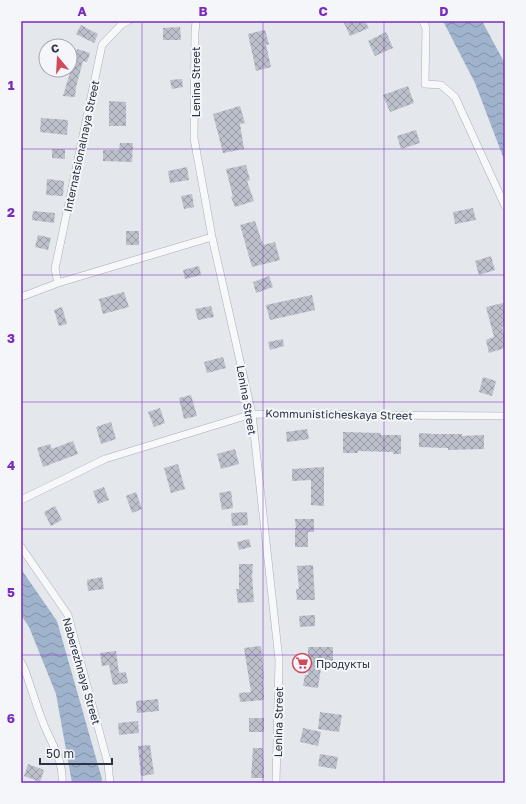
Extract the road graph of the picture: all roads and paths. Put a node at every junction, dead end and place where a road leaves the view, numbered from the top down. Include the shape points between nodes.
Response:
1 (128, 21) edge
2 (196, 21) edge
3 (423, 21) edge
4 (505, 206) edge
5 (212, 237) junction
6 (58, 283) junction
7 (21, 297) edge
8 (252, 414) junction
9 (505, 416) edge
10 (21, 500) edge
11 (21, 547) edge
12 (21, 662) edge
13 (62, 783) edge
14 (110, 783) edge
15 (276, 783) edge

1 - 6 street, Internatsionalnaya Street via 102,45 55,269
2 - 5 street, Lenina Street via 194,138
3 - 4 street via 426,28 425,84 441,85 455,97
5 - 6 street
5 - 8 street, Lenina Street
6 - 7 street
8 - 9 street, Kommunisticheskaya Street
8 - 10 street, Kommunisticheskaya Street via 106,459
8 - 15 street, Lenina Street via 279,660
11 - 14 street, Naberezhnaya Street via 68,615 108,764
12 - 13 street via 59,757

